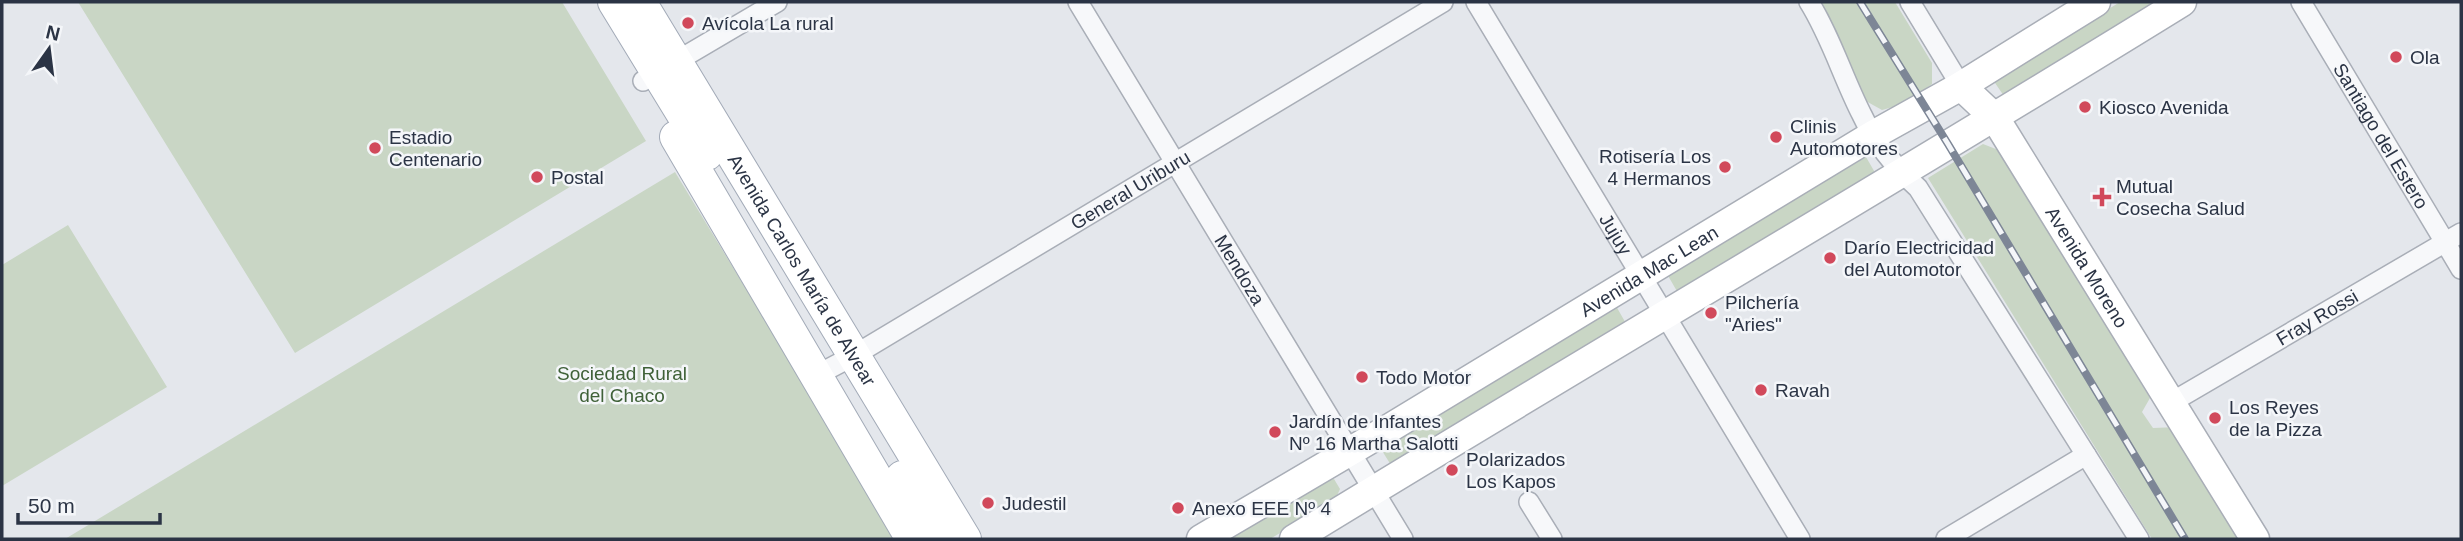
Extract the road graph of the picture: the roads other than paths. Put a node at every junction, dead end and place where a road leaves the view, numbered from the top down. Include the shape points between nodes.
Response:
1 (593, 2) edge
2 (614, 2) edge
3 (640, 2) edge
4 (776, 2) edge
5 (1078, 2) edge
6 (1443, 2) edge
7 (1476, 2) edge
8 (1809, 2) edge
9 (1910, 2) edge
10 (2096, 2) edge
11 (2182, 2) edge
12 (2301, 2) edge
13 (659, 72) junction
14 (1961, 86) junction
15 (1995, 118) junction
16 (1873, 135) junction
17 (1175, 161) junction
18 (1901, 173) junction
19 (2453, 237) edge
20 (2461, 269) edge
21 (1641, 274) junction
22 (1664, 313) junction
23 (835, 365) junction
24 (2172, 402) junction
25 (1350, 450) junction
26 (2086, 455) junction
27 (1374, 490) junction
28 (1529, 502) dead end
29 (912, 539) edge
30 (939, 539) edge
31 (965, 539) edge
32 (1201, 539) edge
33 (1294, 539) edge
34 (1403, 539) edge
35 (1552, 539) edge
36 (1800, 539) edge
37 (1946, 539) edge
38 (2139, 539) edge
39 (2255, 539) edge

1 - 13 main road, Avenida Carlos María de Alvear
2 - 13 main road, Avenida Carlos María de Alvear
3 - 13 main road, Avenida Carlos María de Alvear
4 - 13 street
5 - 17 street, Mendoza
6 - 17 street, General Uriburu
7 - 21 street, Jujuy
8 - 16 street
9 - 14 street, Avenida Moreno
10 - 14 main road, Avenida Mac Lean
11 - 15 main road
12 - 19 street, Santiago del Estero
13 - 23 main road, Avenida Carlos María de Alvear
13 - 23 main road, Avenida Carlos María de Alvear
14 - 15 main road, Avenida Moreno
14 - 16 main road, Avenida Mac Lean
15 - 18 main road
15 - 24 main road, Avenida Moreno
16 - 18 street
16 - 21 main road, Avenida Mac Lean
17 - 23 street, General Uriburu
17 - 25 street, Mendoza
18 - 22 main road
18 - 26 street via 1918,188
19 - 20 street, Santiago del Estero
19 - 24 street, Fray Rossi
21 - 22 street, Jujuy
21 - 25 main road, Avenida Mac Lean
22 - 27 main road
22 - 36 street, Jujuy
23 - 29 main road, Avenida Carlos María de Alvear
23 - 30 main road, Avenida Carlos María de Alvear
23 - 31 main road, Avenida Carlos María de Alvear
24 - 39 main road, Avenida Moreno
25 - 27 street, Mendoza
25 - 32 main road, Avenida Mac Lean
26 - 37 street
26 - 38 street
27 - 33 main road
27 - 34 street, Mendoza
28 - 35 street

